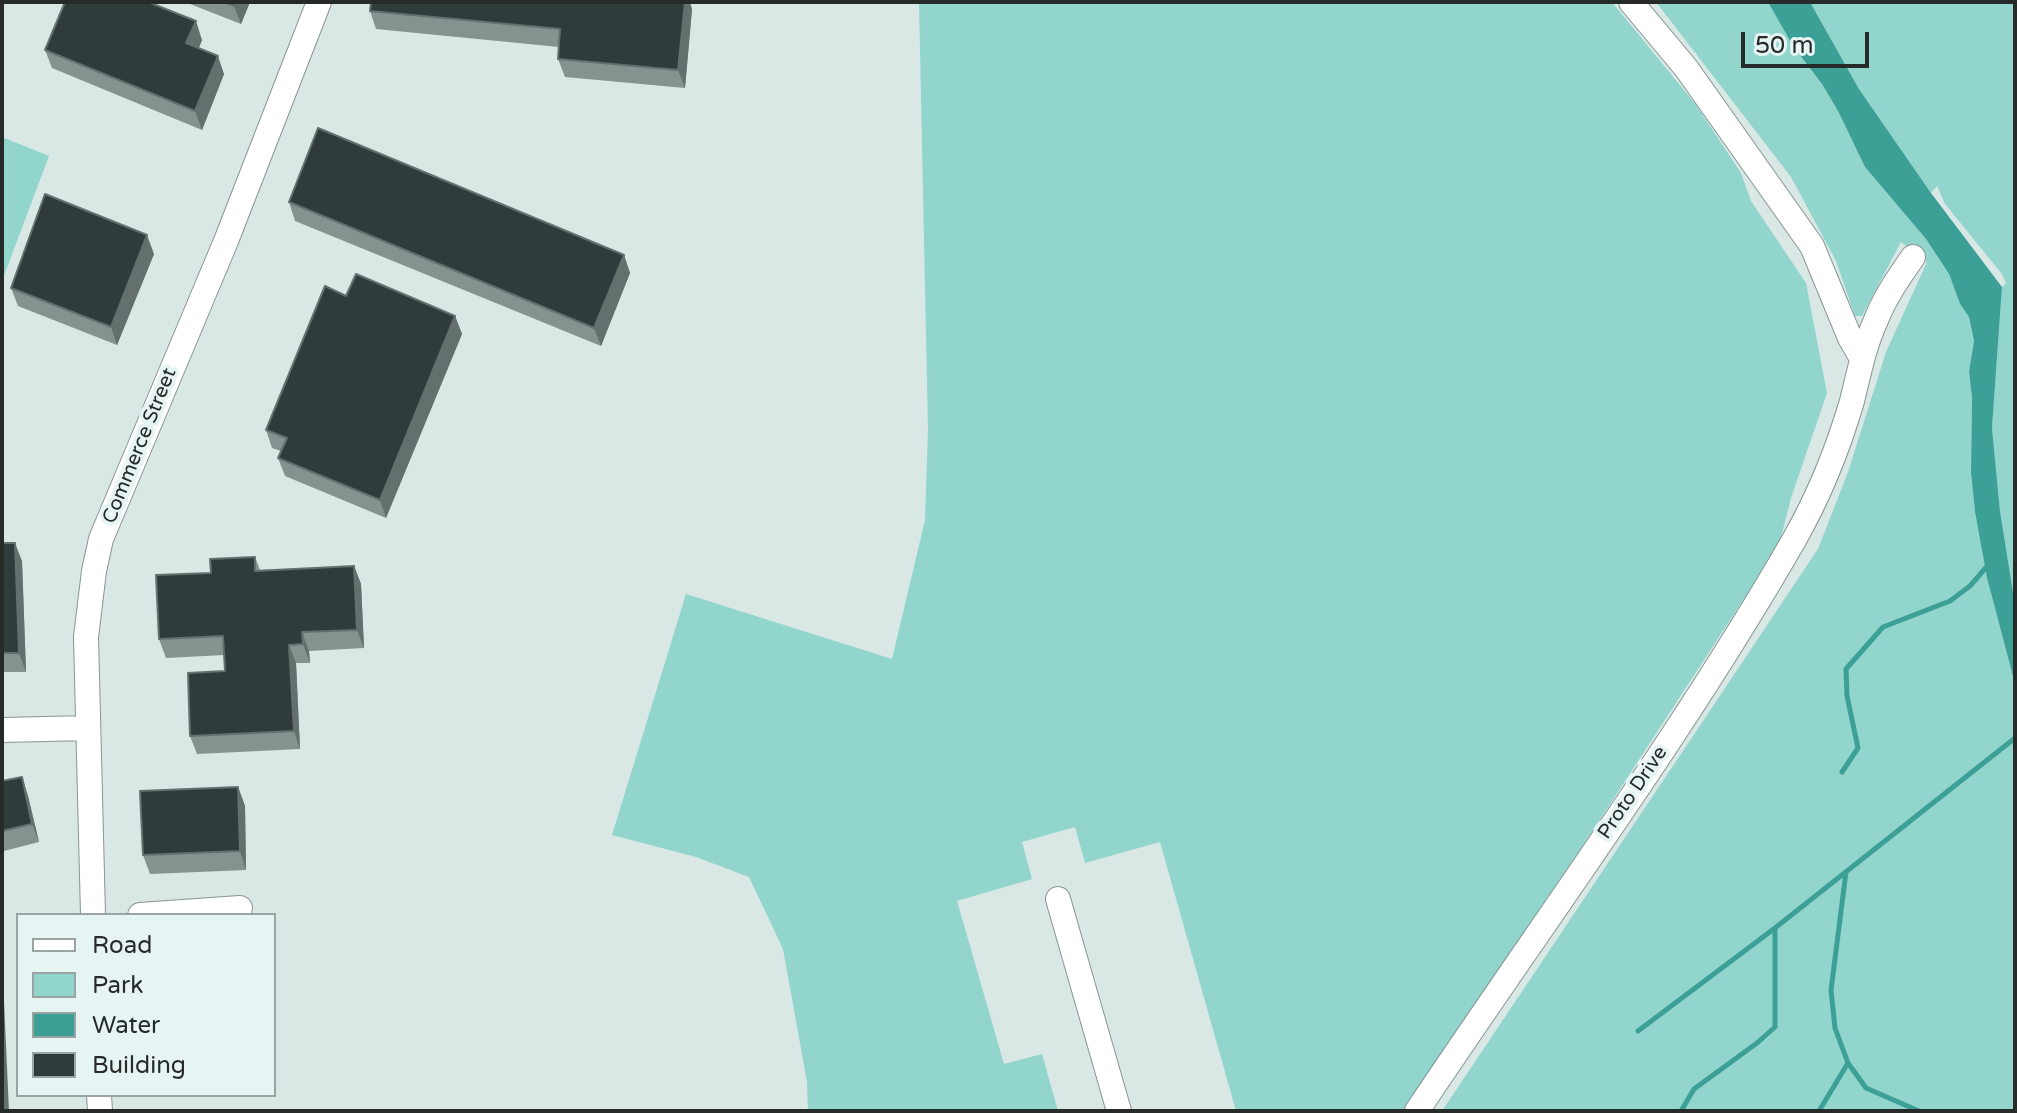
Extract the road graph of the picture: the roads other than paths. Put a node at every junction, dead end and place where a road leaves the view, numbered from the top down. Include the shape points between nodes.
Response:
1 (319, 2) edge
2 (1631, 2) edge
3 (1913, 257) dead end
4 (1861, 357) junction
5 (87, 728) junction
6 (2, 730) edge
7 (1058, 899) dead end
8 (240, 908) dead end
9 (93, 913) edge
10 (169, 913) edge
11 (1119, 1111) edge
12 (1417, 1111) edge

1 - 5 street, Commerce Street via 101,539 86,637
2 - 4 street via 1686,68 1812,246
3 - 4 street, Proto Drive via 1892,287
4 - 12 street, Proto Drive via 1831,463 1794,540 1526,954
5 - 6 street
5 - 9 street, Commerce Street
7 - 11 street
8 - 10 street

